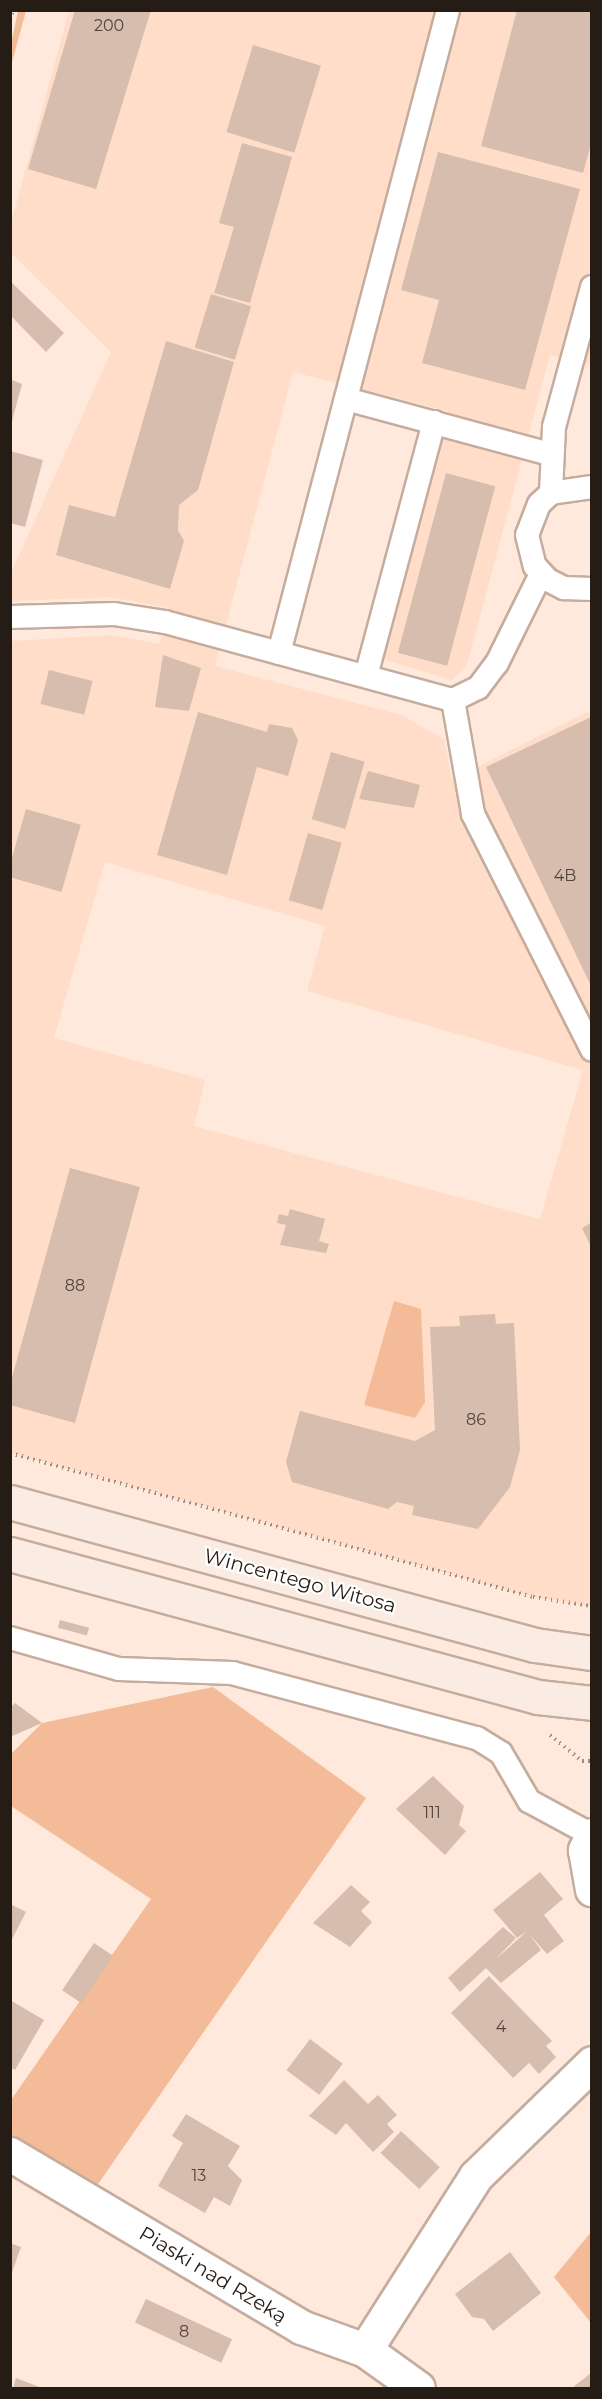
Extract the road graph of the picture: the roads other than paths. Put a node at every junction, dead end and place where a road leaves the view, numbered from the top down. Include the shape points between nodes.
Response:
1 (448, 10) edge
2 (591, 287) edge
3 (346, 399) junction
4 (434, 422) junction
5 (550, 454) junction
6 (591, 486) edge
7 (551, 493) junction
8 (541, 574) junction
9 (591, 589) edge
10 (10, 617) edge
11 (279, 653) junction
12 (366, 676) junction
13 (453, 700) junction
14 (591, 1050) edge
15 (10, 1502) edge
16 (10, 1554) edge
17 (10, 1638) edge
18 (591, 1653) edge
19 (591, 1703) edge
20 (591, 1835) edge
21 (591, 1889) edge
22 (591, 2063) edge
23 (10, 2154) edge
24 (365, 2350) junction
25 (418, 2388) edge

1 - 3 lane
2 - 5 lane
3 - 4 lane
3 - 11 lane
4 - 5 lane
4 - 12 lane
5 - 7 lane
6 - 7 lane
7 - 8 lane via 538,504 527,535
8 - 9 lane via 564,588
8 - 13 lane via 497,663 478,688
10 - 11 lane via 136,617
11 - 12 lane
12 - 13 lane
13 - 14 lane via 473,814
15 - 18 main road, Wincentego Witosa via 535,1645
16 - 19 main road via 538,1697
17 - 20 lane via 119,1669 232,1674 477,1738 501,1753 530,1801
20 - 21 street via 585,1850
22 - 24 street via 476,2176
23 - 24 street, Piaski nad Rzeką via 301,2327
24 - 25 street, Piaski nad Rzeką

